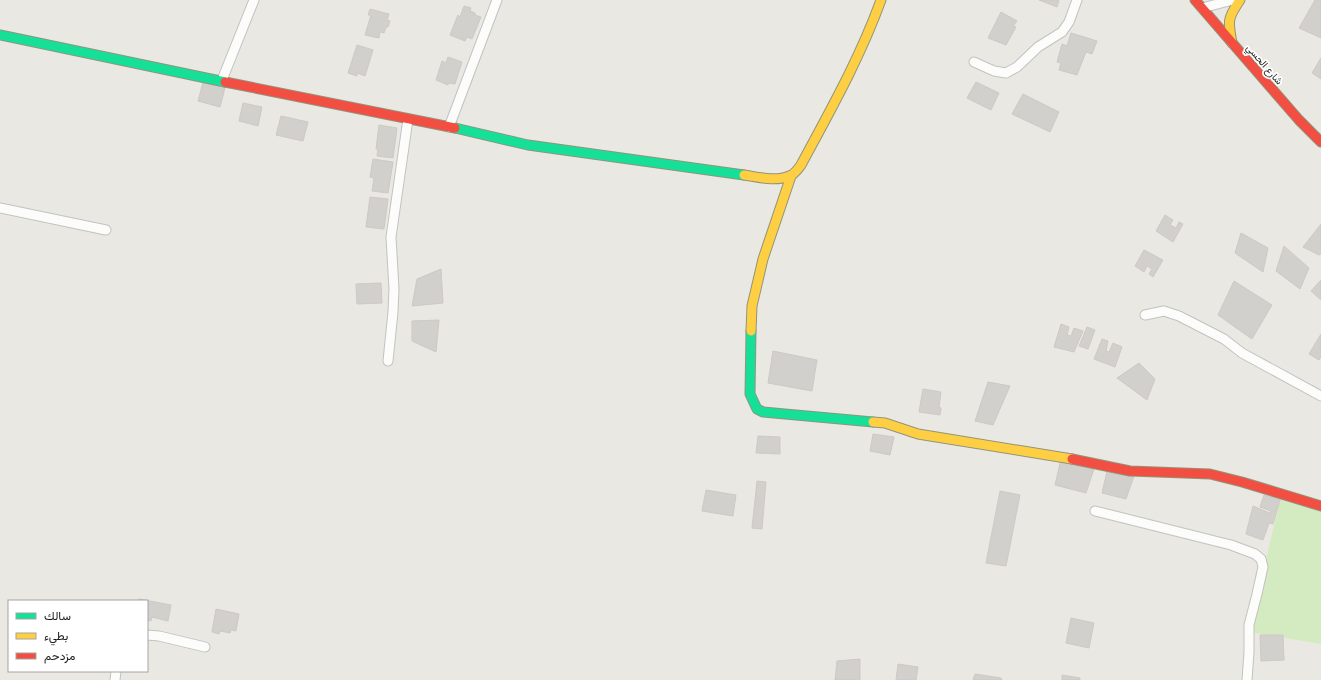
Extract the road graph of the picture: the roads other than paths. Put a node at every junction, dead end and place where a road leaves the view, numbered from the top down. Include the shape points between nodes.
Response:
1 (254, 0) edge
2 (497, 0) edge
3 (881, 0) edge
4 (1077, 0) edge
5 (1195, 0) edge
6 (1233, 0) edge
7 (1240, 0) edge
8 (1202, 8) junction
9 (0, 35) edge
10 (1232, 43) junction
11 (974, 62) dead end
12 (222, 80) junction
13 (408, 118) junction
14 (449, 126) junction
15 (1321, 142) edge
16 (791, 176) junction
17 (0, 208) edge
18 (106, 230) dead end
19 (1145, 315) dead end
20 (388, 361) dead end
21 (1321, 396) edge
22 (1321, 506) edge
23 (1095, 511) dead end
24 (148, 635) edge
25 (205, 647) dead end
26 (1247, 680) edge

1 - 12 street
2 - 14 street
3 - 16 street via 858,58 801,165
4 - 11 street via 1069,22 1062,32 1038,47 1017,67 1006,73 994,71
5 - 8 street, شارع الحسي
6 - 8 street
7 - 10 street via 1231,13 1229,25
8 - 10 street, شارع الحسي
9 - 12 street
10 - 15 street, شارع الحسي
12 - 13 street
13 - 14 street
13 - 20 street via 391,237 393,312
14 - 16 street via 528,145 751,176
16 - 22 street via 763,259 752,306 750,394 757,409 763,412 885,424 918,434 1074,458 1130,471 1210,474
17 - 18 street
19 - 21 street via 1164,311 1179,316 1224,339 1242,353
23 - 26 street via 1231,545 1261,559 1263,567 1248,625
24 - 25 street

